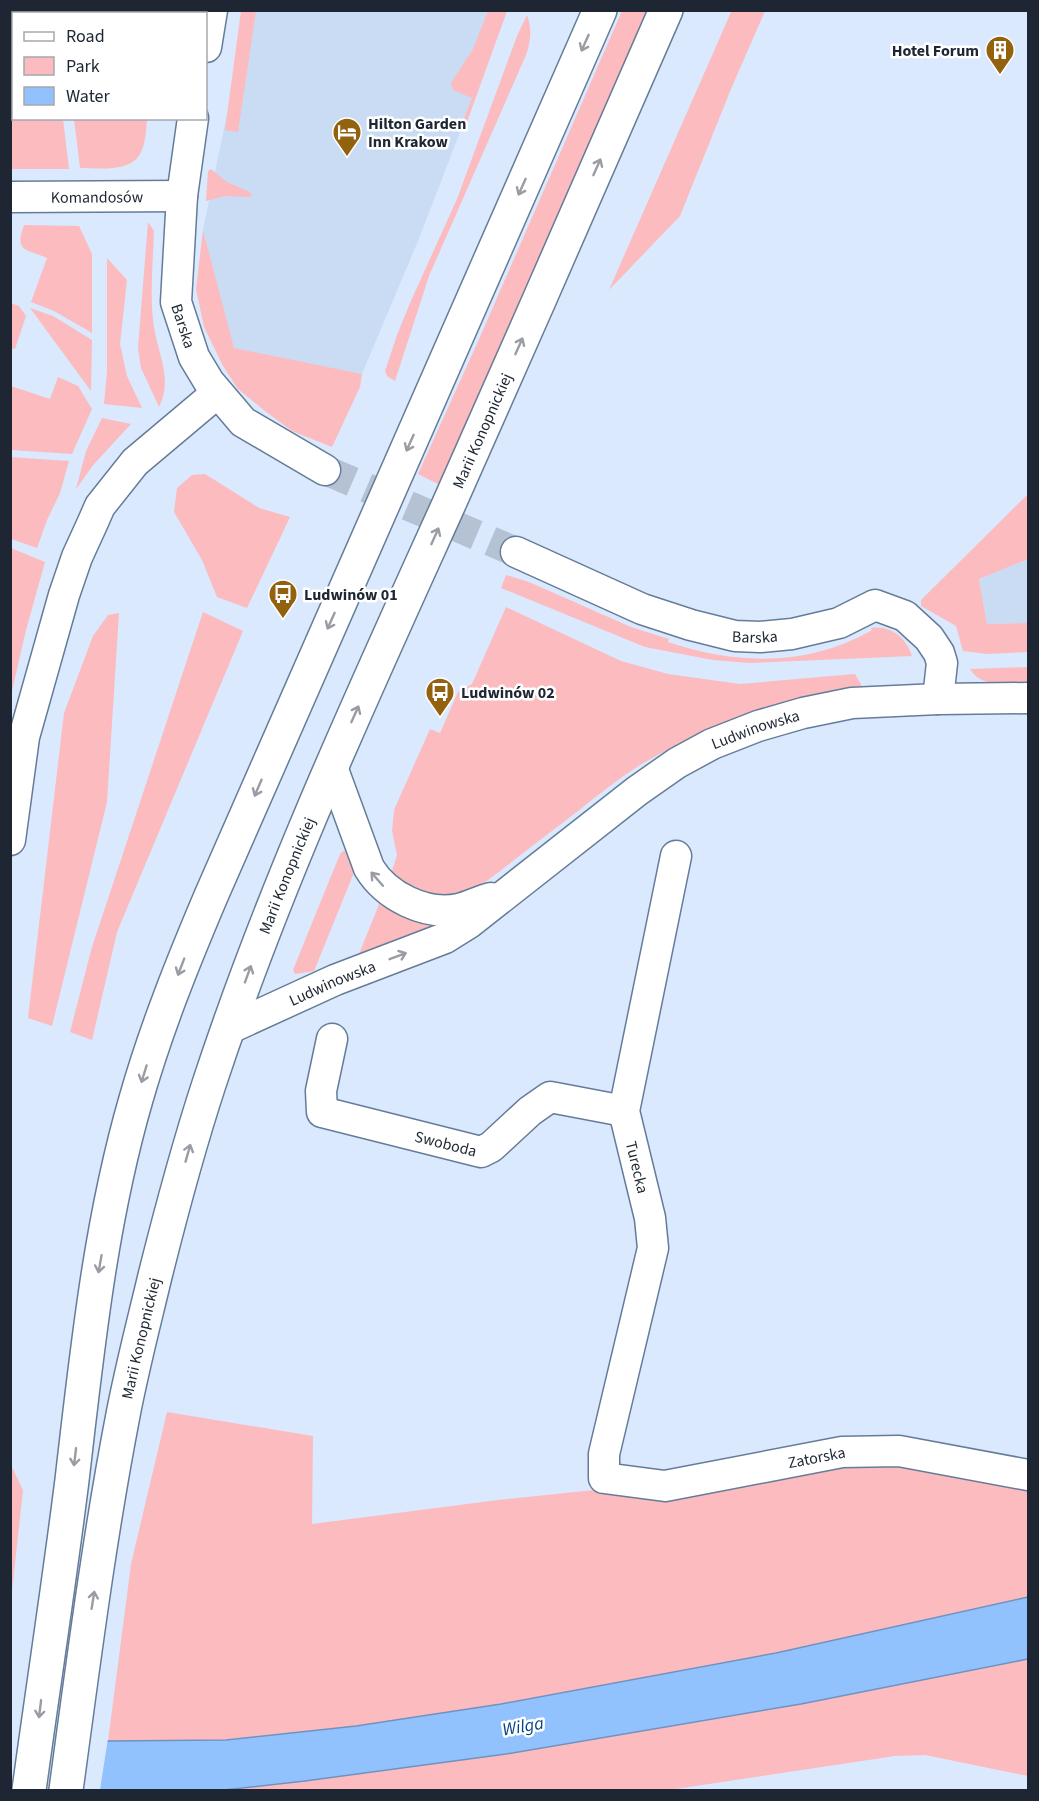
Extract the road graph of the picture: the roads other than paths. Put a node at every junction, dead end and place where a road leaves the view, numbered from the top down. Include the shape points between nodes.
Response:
1 (212, 10) edge
2 (600, 10) edge
3 (666, 10) edge
4 (207, 41) edge
5 (193, 120) edge
6 (182, 196) junction
7 (10, 197) edge
8 (218, 393) junction
9 (325, 470) tunnel mouth
10 (516, 552) tunnel mouth
11 (1029, 698) edge
12 (938, 699) junction
13 (332, 767) junction
14 (10, 840) edge
15 (676, 856) dead end
16 (525, 880) junction
17 (228, 1029) junction
18 (332, 1039) dead end
19 (624, 1111) junction
20 (1029, 1475) edge
21 (604, 1478) joint
22 (29, 1791) edge
23 (66, 1791) edge

1 - 4 street
2 -> 22 main road via 281,734 161,1018 129,1125 97,1279
13 -> 3 main road, Marii Konopnickiej
5 - 6 street, Barska
6 - 7 street, Komandosów
6 - 8 street, Barska via 176,302 194,357
8 - 9 street, Barska via 243,422
8 - 14 street via 135,462 100,506 74,567 24,737
10 - 12 street, Barska via 642,609 735,636 792,634 839,623 875,605 905,616 929,638 942,663
11 - 12 street, Ludwinowska
12 - 16 street, Ludwinowska via 813,710 712,744 637,791
16 -> 13 street, Ludwinowska via 496,896 458,909 412,904 390,892 369,868
17 -> 13 main road, Marii Konopnickiej via 268,920
15 - 19 street, Turecka
17 -> 16 street, Ludwinowska via 335,980 445,938
23 -> 17 main road, Marii Konopnickiej via 106,1512 137,1347 172,1209
18 - 19 street, Swoboda via 321,1091 322,1112 482,1152 550,1097
19 - 21 street, Turecka via 650,1218 653,1248 604,1454
20 - 21 street, Zatorska via 899,1451 842,1452 665,1486

